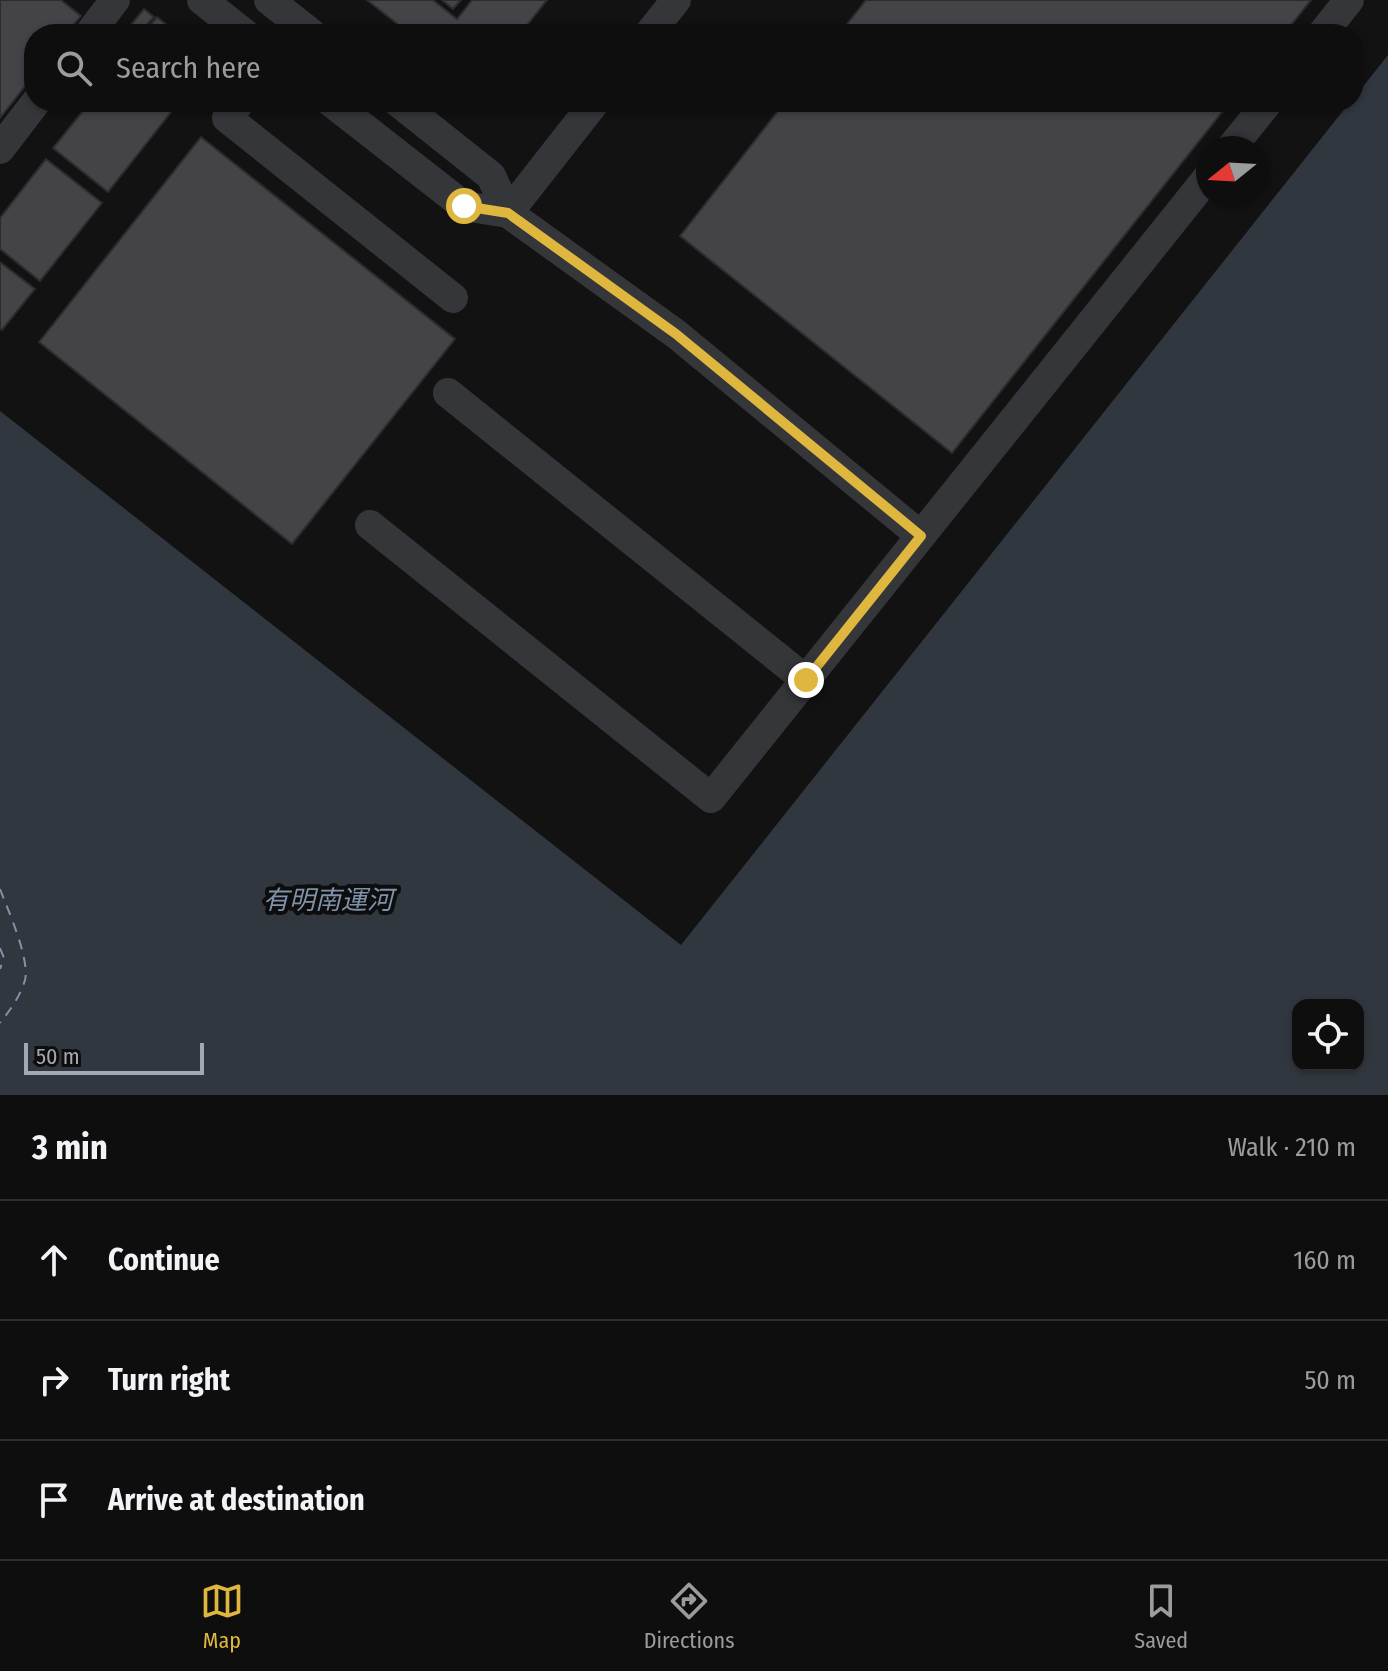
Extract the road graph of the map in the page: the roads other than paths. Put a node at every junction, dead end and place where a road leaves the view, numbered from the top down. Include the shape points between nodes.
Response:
1 (115, 0) edge
2 (202, 0) edge
3 (269, 0) edge
4 (676, 0) edge
5 (1349, 0) edge
6 (97, 24) edge
7 (232, 24) edge
8 (299, 24) edge
9 (657, 24) edge
10 (1330, 24) edge
11 (28, 112) edge
12 (232, 112) edge
13 (344, 112) edge
14 (411, 112) edge
15 (587, 112) edge
16 (1260, 112) edge
17 (1241, 136) edge
18 (0, 149) edge
19 (1196, 192) edge
20 (508, 213) junction
21 (453, 298) dead end
22 (448, 393) dead end
23 (370, 525) dead end
24 (921, 536) junction
25 (806, 680) junction

1 - 6 lane
2 - 7 lane
3 - 8 lane
4 - 9 lane
5 - 10 lane
11 - 18 lane
12 - 21 lane via 227,118
13 - 20 lane via 464,206
14 - 20 lane via 491,176
15 - 20 lane
16 - 17 lane
19 - 24 lane
20 - 24 lane via 676,334
22 - 25 lane
23 - 25 lane via 711,798
24 - 25 lane

